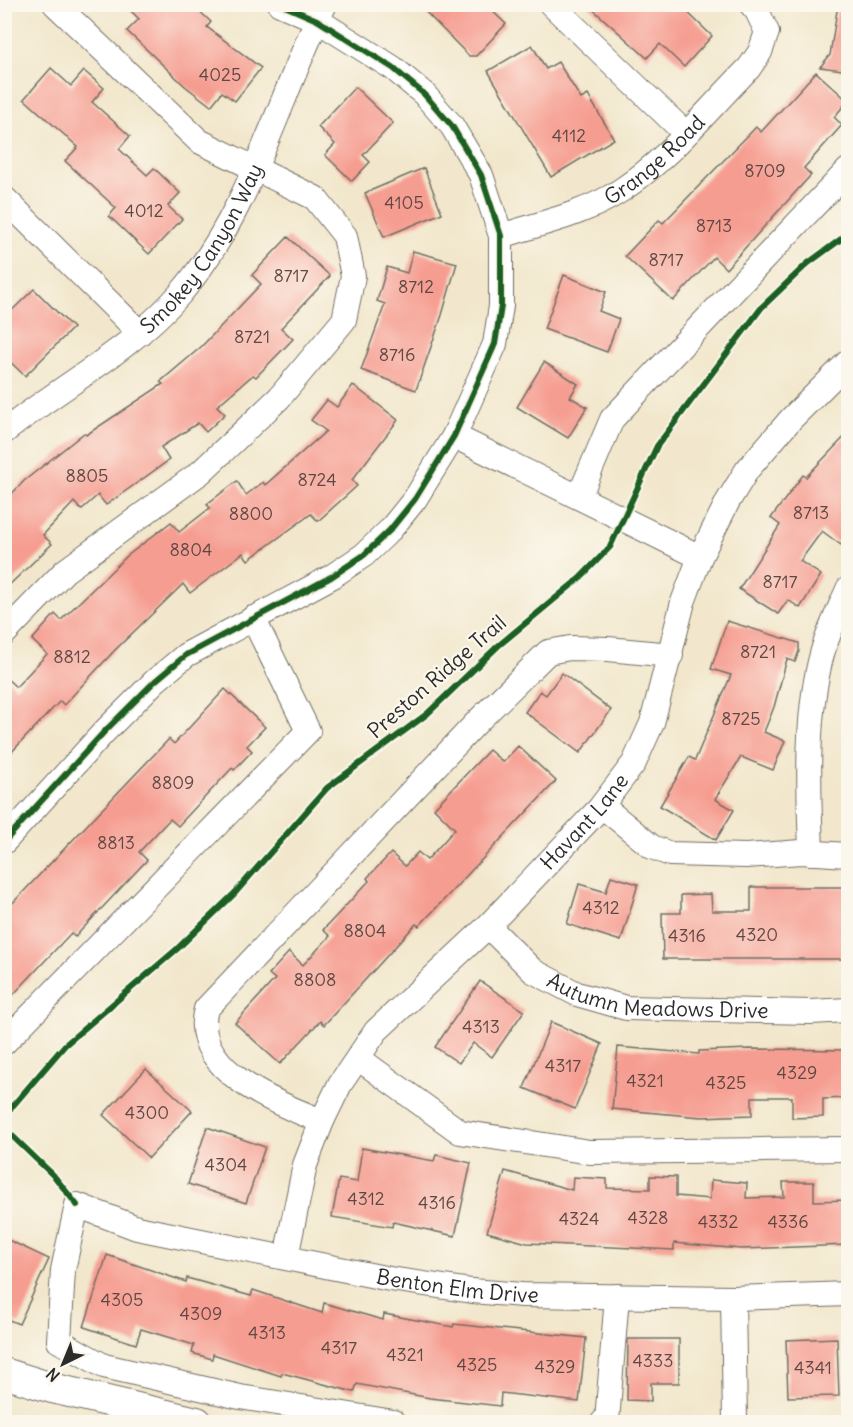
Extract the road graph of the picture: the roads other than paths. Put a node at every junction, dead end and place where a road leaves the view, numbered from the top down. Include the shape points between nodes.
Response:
1 (55, 4) edge
2 (280, 4) edge
3 (551, 4) edge
4 (751, 4) edge
5 (321, 12) edge
6 (685, 133) junction
7 (254, 170) junction
8 (849, 171) edge
9 (4, 198) edge
10 (501, 236) junction
11 (140, 333) junction
12 (849, 362) edge
13 (4, 432) edge
14 (454, 436) junction
15 (579, 497) junction
16 (700, 557) junction
17 (849, 589) edge
18 (253, 618) junction
19 (4, 634) edge
20 (671, 655) junction
21 (602, 806) junction
22 (4, 842) edge
23 (811, 853) junction
24 (849, 855) edge
25 (488, 926) junction
26 (849, 1010) edge
27 (4, 1042) edge
28 (358, 1058) junction
29 (322, 1121) junction
30 (849, 1149) edge
31 (286, 1257) junction
32 (849, 1294) edge
33 (617, 1296) junction
34 (733, 1298) junction
35 (4, 1373) edge
36 (197, 1422) edge
37 (393, 1422) edge
38 (603, 1422) edge
39 (735, 1422) edge

1 - 7 street via 198,141
2 - 5 street
3 - 6 street
4 - 6 street, Grange Road via 767,32 759,52 749,68
5 - 7 street, Smokey Canyon Way
5 - 10 street via 424,94 452,126 481,176
6 - 10 street, Grange Road via 655,165 620,191 591,207
7 - 11 street, Smokey Canyon Way via 244,195 202,266
7 - 19 street via 315,198 345,236 353,276 344,320 279,398 201,472 65,571
8 - 15 street via 612,420
9 - 11 street
10 - 14 street via 501,306 495,344
11 - 13 street, Smokey Canyon Way
12 - 16 street, Havant Lane via 791,419 747,470
14 - 15 street
14 - 18 street via 415,499 364,555
15 - 16 street
16 - 20 street, Havant Lane via 683,602
17 - 23 street via 822,652 814,694
18 - 22 street via 186,655 155,681
18 - 27 street via 308,731
20 - 21 street, Havant Lane via 652,723 634,763
20 - 29 street via 570,648 548,652 206,1009 201,1026 208,1049 230,1073 276,1104
21 - 23 street via 652,847 670,854
21 - 25 street, Havant Lane
23 - 24 street
25 - 26 street, Autumn Meadows Drive via 533,970 577,994 626,1008
25 - 28 street, Havant Lane via 376,1031
28 - 29 street, Havant Lane via 340,1083
28 - 30 street via 460,1132 590,1152
29 - 31 street, Havant Lane via 305,1165
31 - 33 street, Benton Elm Drive via 472,1292
31 - 37 street, Benton Elm Drive via 137,1228 77,1205 63,1270 58,1341 104,1366 240,1397
32 - 34 street, Benton Elm Drive
33 - 34 street, Benton Elm Drive
33 - 38 street via 607,1421
34 - 39 street
35 - 36 main road

